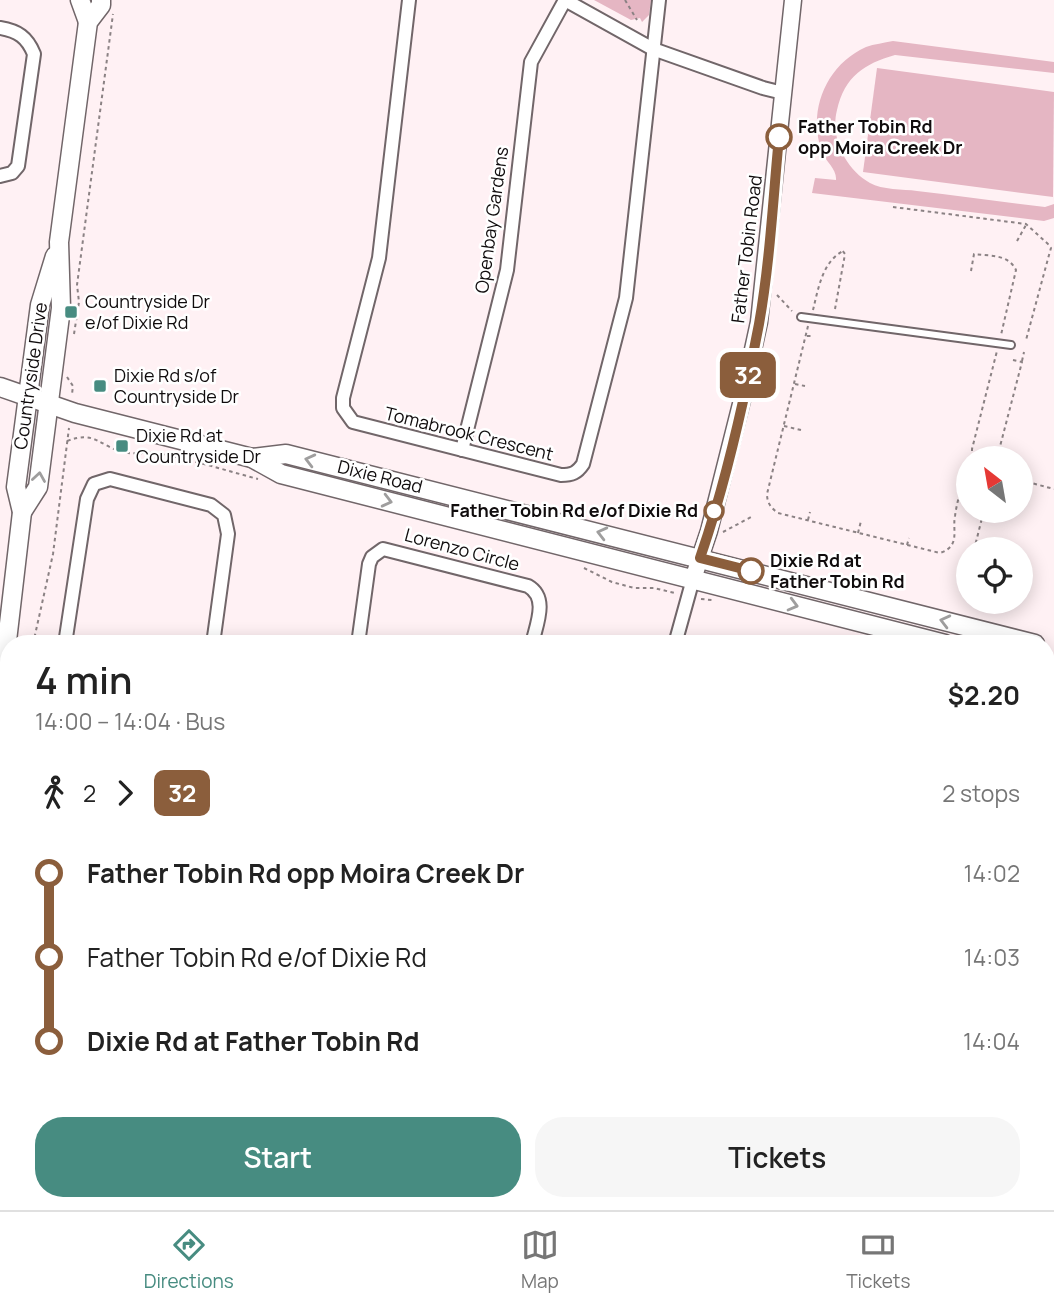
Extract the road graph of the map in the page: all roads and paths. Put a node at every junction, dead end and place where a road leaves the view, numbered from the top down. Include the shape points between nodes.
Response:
1 (80, 0) edge
2 (101, 0) edge
3 (409, 0) edge
4 (565, 0) edge
5 (625, 0) edge
6 (659, 0) edge
7 (793, 0) edge
8 (113, 15) dead end
9 (637, 20) dead end
10 (88, 22) junction
11 (0, 28) edge
12 (653, 49) junction
13 (783, 93) junction
14 (0, 176) edge
15 (893, 207) dead end
16 (1027, 224) junction
17 (1017, 241) dead end
18 (59, 242) junction
19 (971, 271) dead end
20 (776, 295) dead end
21 (835, 309) dead end
22 (794, 312) dead end
23 (801, 317) dead end
24 (810, 318) junction
25 (73, 336) dead end
26 (806, 336) junction
27 (813, 336) dead end
28 (1026, 340) dead end
29 (999, 343) junction
30 (1011, 345) dead end
31 (1024, 352) dead end
32 (1013, 360) dead end
33 (1021, 362) junction
34 (66, 371) dead end
35 (794, 384) junction
36 (73, 386) dead end
37 (804, 386) dead end
38 (0, 387) edge
39 (27, 396) junction
40 (49, 404) junction
41 (783, 426) junction
42 (801, 430) dead end
43 (973, 446) edge
44 (1000, 446) edge
45 (462, 450) junction
46 (252, 458) junction
47 (253, 478) dead end
48 (1033, 483) edge
49 (1054, 489) edge
50 (22, 512) junction
51 (810, 512) dead end
52 (956, 512) edge
53 (753, 516) dead end
54 (808, 521) junction
55 (861, 521) dead end
56 (722, 533) dead end
57 (858, 534) junction
58 (909, 538) dead end
59 (907, 546) junction
60 (700, 558) junction
61 (693, 579) junction
62 (8, 635) edge
63 (35, 635) edge
64 (66, 635) edge
65 (214, 635) edge
66 (359, 635) edge
67 (534, 635) edge
68 (677, 635) edge
69 (910, 635) edge
70 (1001, 635) edge

1 - 10 main road, Countryside Drive
2 - 10 main road, Countryside Drive
3 - 45 street, Tomabrook Crescent via 379,258 343,408 353,422
4 - 12 street
4 - 45 street, Openbay Gardens via 531,62 507,270
5 - 9 path
6 - 12 street, Tomabrook Crescent
7 - 13 street, Father Tobin Road
8 - 25 path
10 - 18 main road, Countryside Drive
11 - 14 street via 23,36 34,54 18,166
12 - 13 street
12 - 45 street, Tomabrook Crescent via 626,298 583,464 571,475 561,475
13 - 60 street, Father Tobin Road via 759,322
15 - 16 path
16 - 17 path
16 - 28 path via 1051,248
18 - 39 main road, Countryside Drive via 40,305
18 - 40 main road, Countryside Drive via 61,309
19 - 29 path via 974,254 1010,260 1016,270
20 - 22 path
21 - 24 path via 842,251 825,271
23 - 24 lane
24 - 26 path
24 - 29 lane
26 - 27 path
26 - 35 path
29 - 30 lane
29 - 43 path
31 - 33 path
32 - 33 path
33 - 44 path
34 - 36 path
35 - 37 path
35 - 41 path
38 - 39 main road, Dixie Road
39 - 40 main road, Dixie Road
39 - 50 main road, Countryside Drive via 16,487
40 - 46 main road, Dixie Road
50 -> 40 main road, Countryside Drive via 38,487
41 - 42 path
41 - 54 path via 767,494 769,506
60 -> 46 main road, Dixie Road via 286,454
46 -> 61 main road, Dixie Road via 281,474
47 - 63 path via 154,453 127,453 93,437 67,441 52,554
48 - 49 path
50 - 62 main road, Countryside Drive
51 - 54 path
52 - 59 path via 953,543 944,552
53 - 56 path
54 - 57 path
55 - 57 path
57 - 59 path
58 - 59 path
60 - 61 street, Father Tobin Road
70 -> 60 main road, Dixie Road
61 - 68 street
61 -> 69 main road, Dixie Road
64 - 65 street via 87,499 94,484 110,479 211,505 224,515 228,534
66 - 67 street, Lorenzo Circle via 369,564 383,549 528,586 541,602

